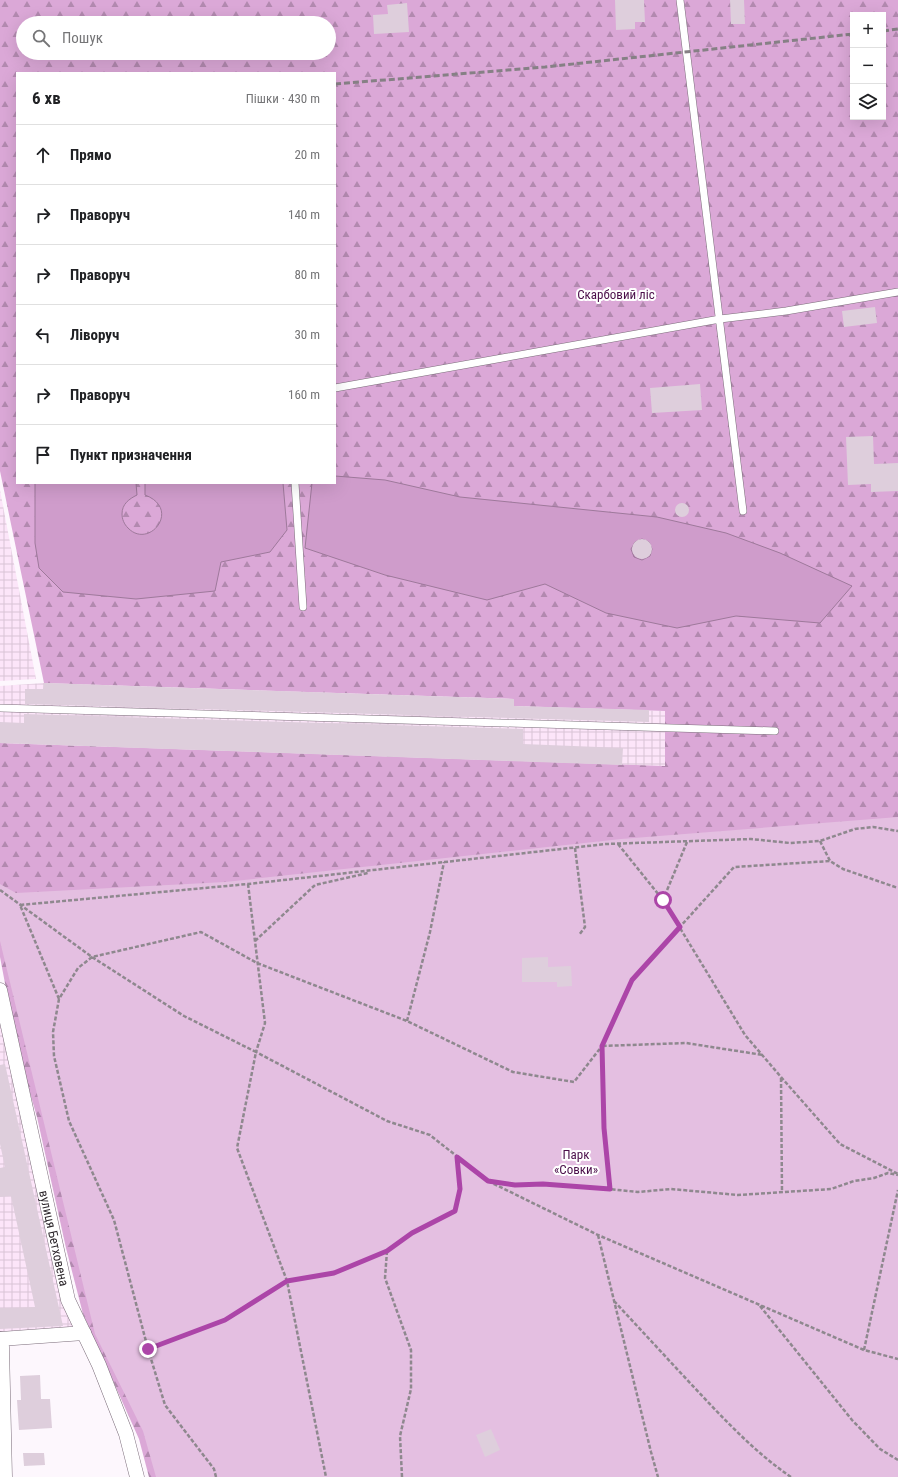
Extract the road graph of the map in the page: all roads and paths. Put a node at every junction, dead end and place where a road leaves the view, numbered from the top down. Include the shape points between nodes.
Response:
1 (680, 0) edge
2 (898, 292) edge
3 (720, 319) junction
4 (336, 388) edge
5 (295, 484) edge
6 (744, 511) dead end
7 (303, 607) dead end
8 (0, 708) edge
9 (775, 731) dead end
10 (898, 831) edge
11 (820, 841) junction
12 (687, 842) junction
13 (618, 844) junction
14 (575, 848) junction
15 (830, 861) junction
16 (444, 862) junction
17 (380, 870) junction
18 (248, 884) junction
19 (898, 888) edge
20 (0, 890) edge
21 (663, 900) junction
22 (20, 905) junction
23 (680, 927) junction
24 (579, 935) dead end
25 (255, 942) junction
26 (92, 958) junction
27 (257, 963) junction
28 (0, 990) edge
29 (59, 999) junction
30 (407, 1021) junction
31 (602, 1046) junction
32 (256, 1052) junction
33 (763, 1055) junction
34 (782, 1077) junction
35 (457, 1157) junction
36 (898, 1175) edge
37 (489, 1181) junction
38 (610, 1189) junction
39 (898, 1190) edge
40 (782, 1192) junction
41 (598, 1235) junction
42 (387, 1251) junction
43 (287, 1281) junction
44 (614, 1301) junction
45 (759, 1304) junction
46 (84, 1333) junction
47 (1, 1339) edge
48 (148, 1349) junction
49 (864, 1350) junction
50 (898, 1359) edge
51 (898, 1460) edge
52 (5, 1477) edge
53 (137, 1477) edge
54 (216, 1477) edge
55 (326, 1477) edge
56 (402, 1477) edge
57 (658, 1477) edge
58 (791, 1477) edge

1 - 3 lane
2 - 3 lane
3 - 4 lane
3 - 6 lane
5 - 7 lane
8 - 9 lane
10 - 11 path via 873,827 855,829
11 - 12 path via 790,843 751,839
11 - 15 path
12 - 13 path
12 - 21 path
13 - 14 path
13 - 21 path
14 - 16 path
14 - 24 path via 586,927
15 - 19 path via 843,869
15 - 23 path via 734,867
16 - 17 path
16 - 30 path via 430,932
17 - 18 path
17 - 25 path via 315,885
18 - 22 path
18 - 25 path
20 - 22 path
21 - 23 path
22 - 26 path
22 - 29 path
23 - 31 path via 632,980
23 - 33 path via 745,1034
25 - 27 path
26 - 27 path via 201,932
26 - 29 path via 78,968
26 - 32 path via 184,1016
27 - 30 path
27 - 32 path via 265,1023
28 - 46 street, вулиця Бетховена via 68,1300
29 - 48 path via 53,1032 54,1056 69,1121 114,1220
30 - 31 path via 513,1072 574,1082
31 - 33 path via 686,1043
31 - 38 path via 604,1128
32 - 35 path via 387,1121 430,1134
32 - 43 path via 237,1148
33 - 34 path
34 - 36 path via 840,1144
34 - 40 path
35 - 37 path
35 - 42 path via 460,1189 455,1211 412,1233
36 - 40 path via 888,1173 831,1189
37 - 38 path via 515,1185 543,1184
37 - 41 path
38 - 40 path via 638,1192 671,1189 738,1196
39 - 49 path
41 - 44 path
41 - 45 path
42 - 43 path via 334,1273
42 - 56 path via 386,1278 411,1350 411,1389 400,1436
43 - 48 path via 225,1320
43 - 55 path
44 - 57 path
44 - 58 path via 738,1432
45 - 49 path
45 - 51 path via 852,1420 880,1449
46 - 47 street
46 - 53 street, вулиця Бетховена via 126,1434
47 - 52 street
48 - 54 path via 165,1405 214,1469
49 - 50 path

